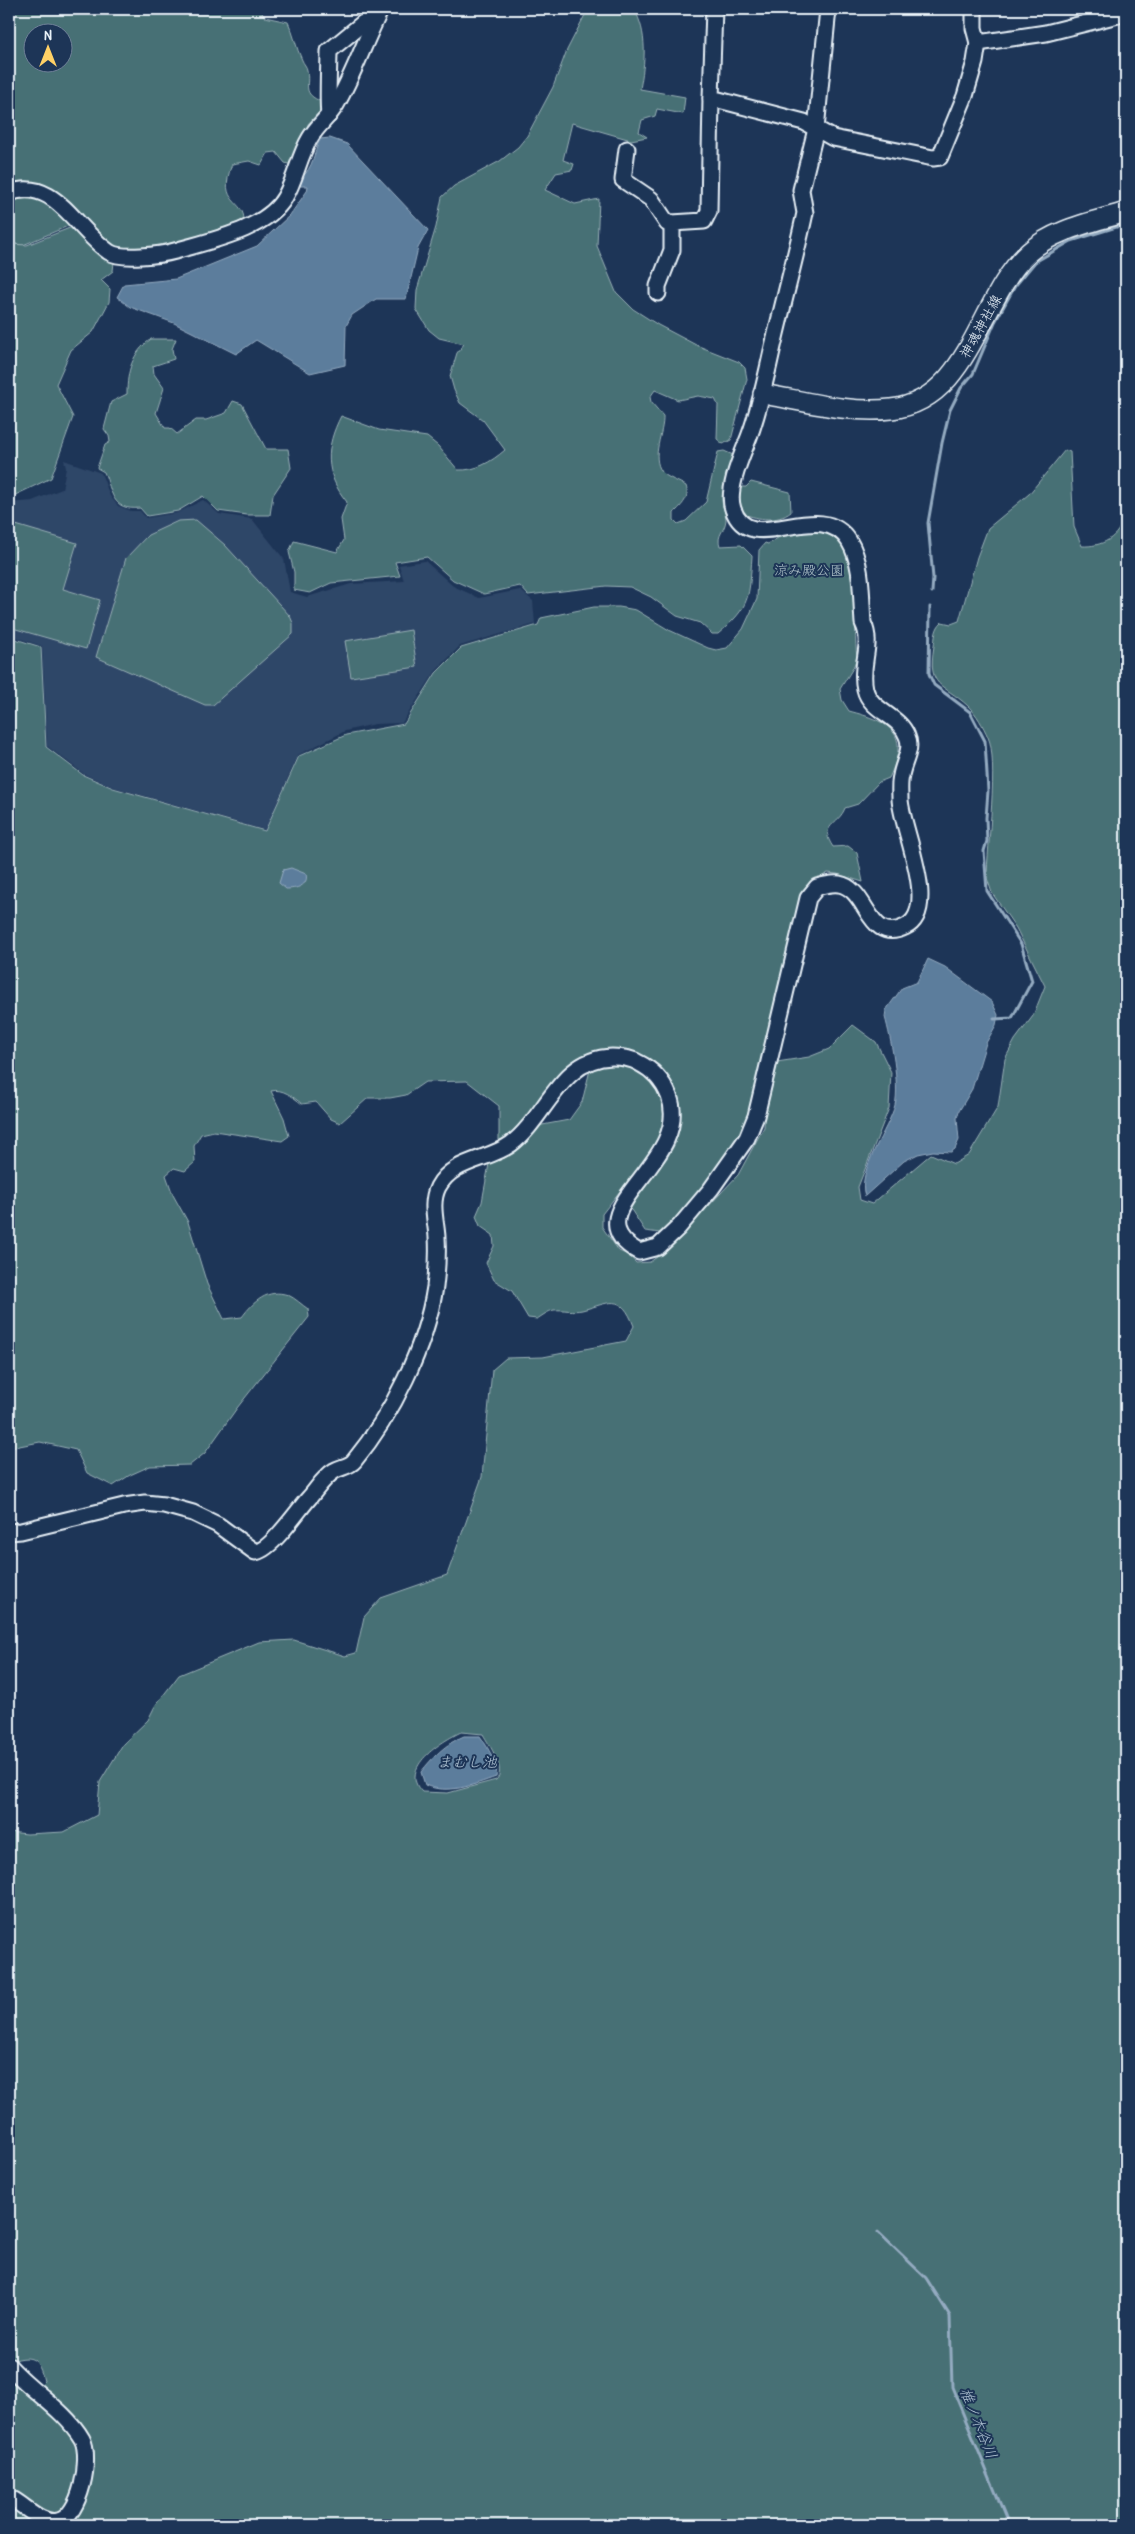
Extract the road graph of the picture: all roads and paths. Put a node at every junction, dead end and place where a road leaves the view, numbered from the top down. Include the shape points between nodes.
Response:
1 (714, 9) edge
2 (828, 9) edge
3 (974, 9) edge
4 (1126, 13) edge
5 (373, 14) edge
6 (978, 43) junction
7 (711, 98) junction
8 (330, 115) junction
9 (816, 130) junction
10 (627, 149) dead end
11 (9, 193) edge
12 (1126, 212) edge
13 (672, 223) junction
14 (658, 293) dead end
15 (763, 394) junction
16 (9, 1532) edge
17 (9, 2366) edge
18 (9, 2501) edge

1 - 7 street
2 - 9 street
3 - 6 street
4 - 6 street via 1046,33
5 - 8 street
5 - 8 street via 329,51 327,110
6 - 9 street via 970,83 940,157 834,138
7 - 9 street via 804,122
7 - 13 street via 709,211 704,221
8 - 11 street via 310,138 284,200 271,212 229,236 164,254 123,257 110,253 84,231 51,195 24,188
9 - 15 street via 801,190 805,213
10 - 13 street via 623,180 651,198 662,218
12 - 15 main road, 神魂神社線 via 1054,235 1029,252 992,302 961,362 921,400 877,410
13 - 14 street via 672,250
15 - 16 street via 738,467 732,507 734,514 744,523 762,531 806,523 827,524 838,528 853,550 858,565 863,623 867,630 868,645 863,658 864,689 868,698 897,720 904,729 910,748 900,778 900,802 921,896 916,918 905,927 888,929 871,920 855,891 838,884 817,887 808,898 756,1116 747,1138 711,1189 658,1247 639,1252 620,1238 616,1229 619,1207 663,1148 671,1126 672,1104 664,1085 638,1062 607,1057 586,1064 556,1091 512,1144 452,1170 435,1196 435,1289 418,1352 405,1382 352,1464 333,1471 261,1552 255,1552 218,1525 193,1513 144,1503
17 - 18 street via 74,2428 83,2442 86,2458 78,2498 67,2517 49,2521 14,2500

